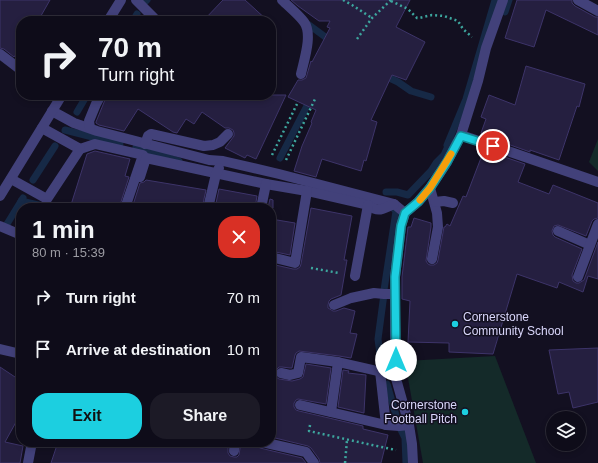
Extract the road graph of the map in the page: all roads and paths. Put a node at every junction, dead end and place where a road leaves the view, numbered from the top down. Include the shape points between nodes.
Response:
1 (121, 0) edge
2 (136, 0) edge
3 (282, 0) edge
4 (343, 0) edge
5 (355, 0) edge
6 (503, 0) edge
7 (578, 0) edge
8 (391, 1) edge
9 (352, 5) junction
10 (598, 11) edge
11 (111, 16) edge
12 (152, 16) edge
13 (372, 18) junction
14 (357, 40) dead end
15 (486, 48) junction
16 (0, 54) edge
17 (16, 66) edge
18 (301, 74) dead end
19 (316, 98) dead end
20 (57, 100) edge
21 (98, 100) edge
22 (297, 104) dead end
23 (52, 111) junction
24 (42, 128) junction
25 (90, 128) junction
26 (228, 134) dead end
27 (461, 136) junction
28 (129, 140) junction
29 (146, 144) junction
30 (80, 149) junction
31 (126, 151) junction
32 (223, 161) junction
33 (264, 171) junction
34 (216, 174) junction
35 (279, 174) junction
36 (140, 177) dead end
37 (11, 179) junction
38 (598, 182) edge
39 (266, 184) junction
40 (430, 188) junction
41 (307, 191) junction
42 (0, 196) edge
43 (435, 202) junction
44 (127, 203) edge
45 (209, 203) edge
46 (262, 203) edge
47 (453, 203) dead end
48 (394, 204) junction
49 (368, 205) junction
50 (405, 213) junction
51 (598, 224) edge
52 (0, 226) edge
53 (558, 230) dead end
54 (16, 233) edge
55 (590, 245) junction
56 (276, 258) edge
57 (432, 259) dead end
58 (295, 263) junction
59 (355, 276) joint
60 (578, 277) dead end
61 (395, 294) junction
62 (334, 305) dead end
63 (0, 349) edge
64 (16, 353) edge
65 (338, 362) junction
66 (380, 371) junction
67 (281, 373) dead end
68 (395, 375) junction
69 (300, 405) dead end
70 (314, 408) junction
71 (331, 412) junction
72 (386, 425) junction
73 (409, 425) junction
74 (347, 440) junction
75 (276, 445) edge
76 (31, 447) edge
77 (398, 450) dead end
78 (28, 463) edge
79 (314, 463) edge
80 (345, 463) edge
81 (413, 463) edge

1 - 11 street
2 - 12 street
3 - 18 street via 305,23 308,32
4 - 9 path
5 - 9 path
6 - 15 street
7 - 10 street
8 - 13 path
8 - 15 path via 408,9 417,18 432,14 458,21 463,29
9 - 13 path
13 - 14 path
15 - 27 street
16 - 17 street
19 - 35 path
20 - 23 street
21 - 25 street via 89,121
22 - 33 path
23 - 24 street
23 - 25 street
24 - 30 street
24 - 37 street
25 - 28 street
26 - 29 street via 220,142 204,146 151,134
27 - 38 street
27 - 40 street
28 - 29 street
28 - 31 street
29 - 32 street via 209,160
30 - 31 street via 95,144
30 - 37 street via 47,199
31 - 44 street via 144,155
32 - 33 street
32 - 34 street
33 - 35 street
34 - 36 street via 146,158
34 - 39 street
34 - 45 street
35 - 48 street
37 - 42 street
39 - 41 street
39 - 46 street
40 - 43 street
40 - 50 street
41 - 49 street
41 - 58 street
43 - 47 street
43 - 57 street via 438,227
48 - 49 street via 380,210
48 - 50 street
49 - 59 street
50 - 61 street via 397,255
51 - 55 street
52 - 54 street
53 - 55 street
55 - 60 street
56 - 58 street
58 - 59 path
61 - 62 street via 374,293
61 - 68 street
63 - 64 street
65 - 66 street
65 - 67 street via 301,357 298,373
65 - 71 street
66 - 68 street
66 - 72 street
68 - 73 street
69 - 70 street
70 - 71 street
70 - 74 path via 309,430
71 - 72 street
72 - 73 street
73 - 81 street
74 - 77 path
74 - 80 path
75 - 79 street via 306,452
76 - 78 street

